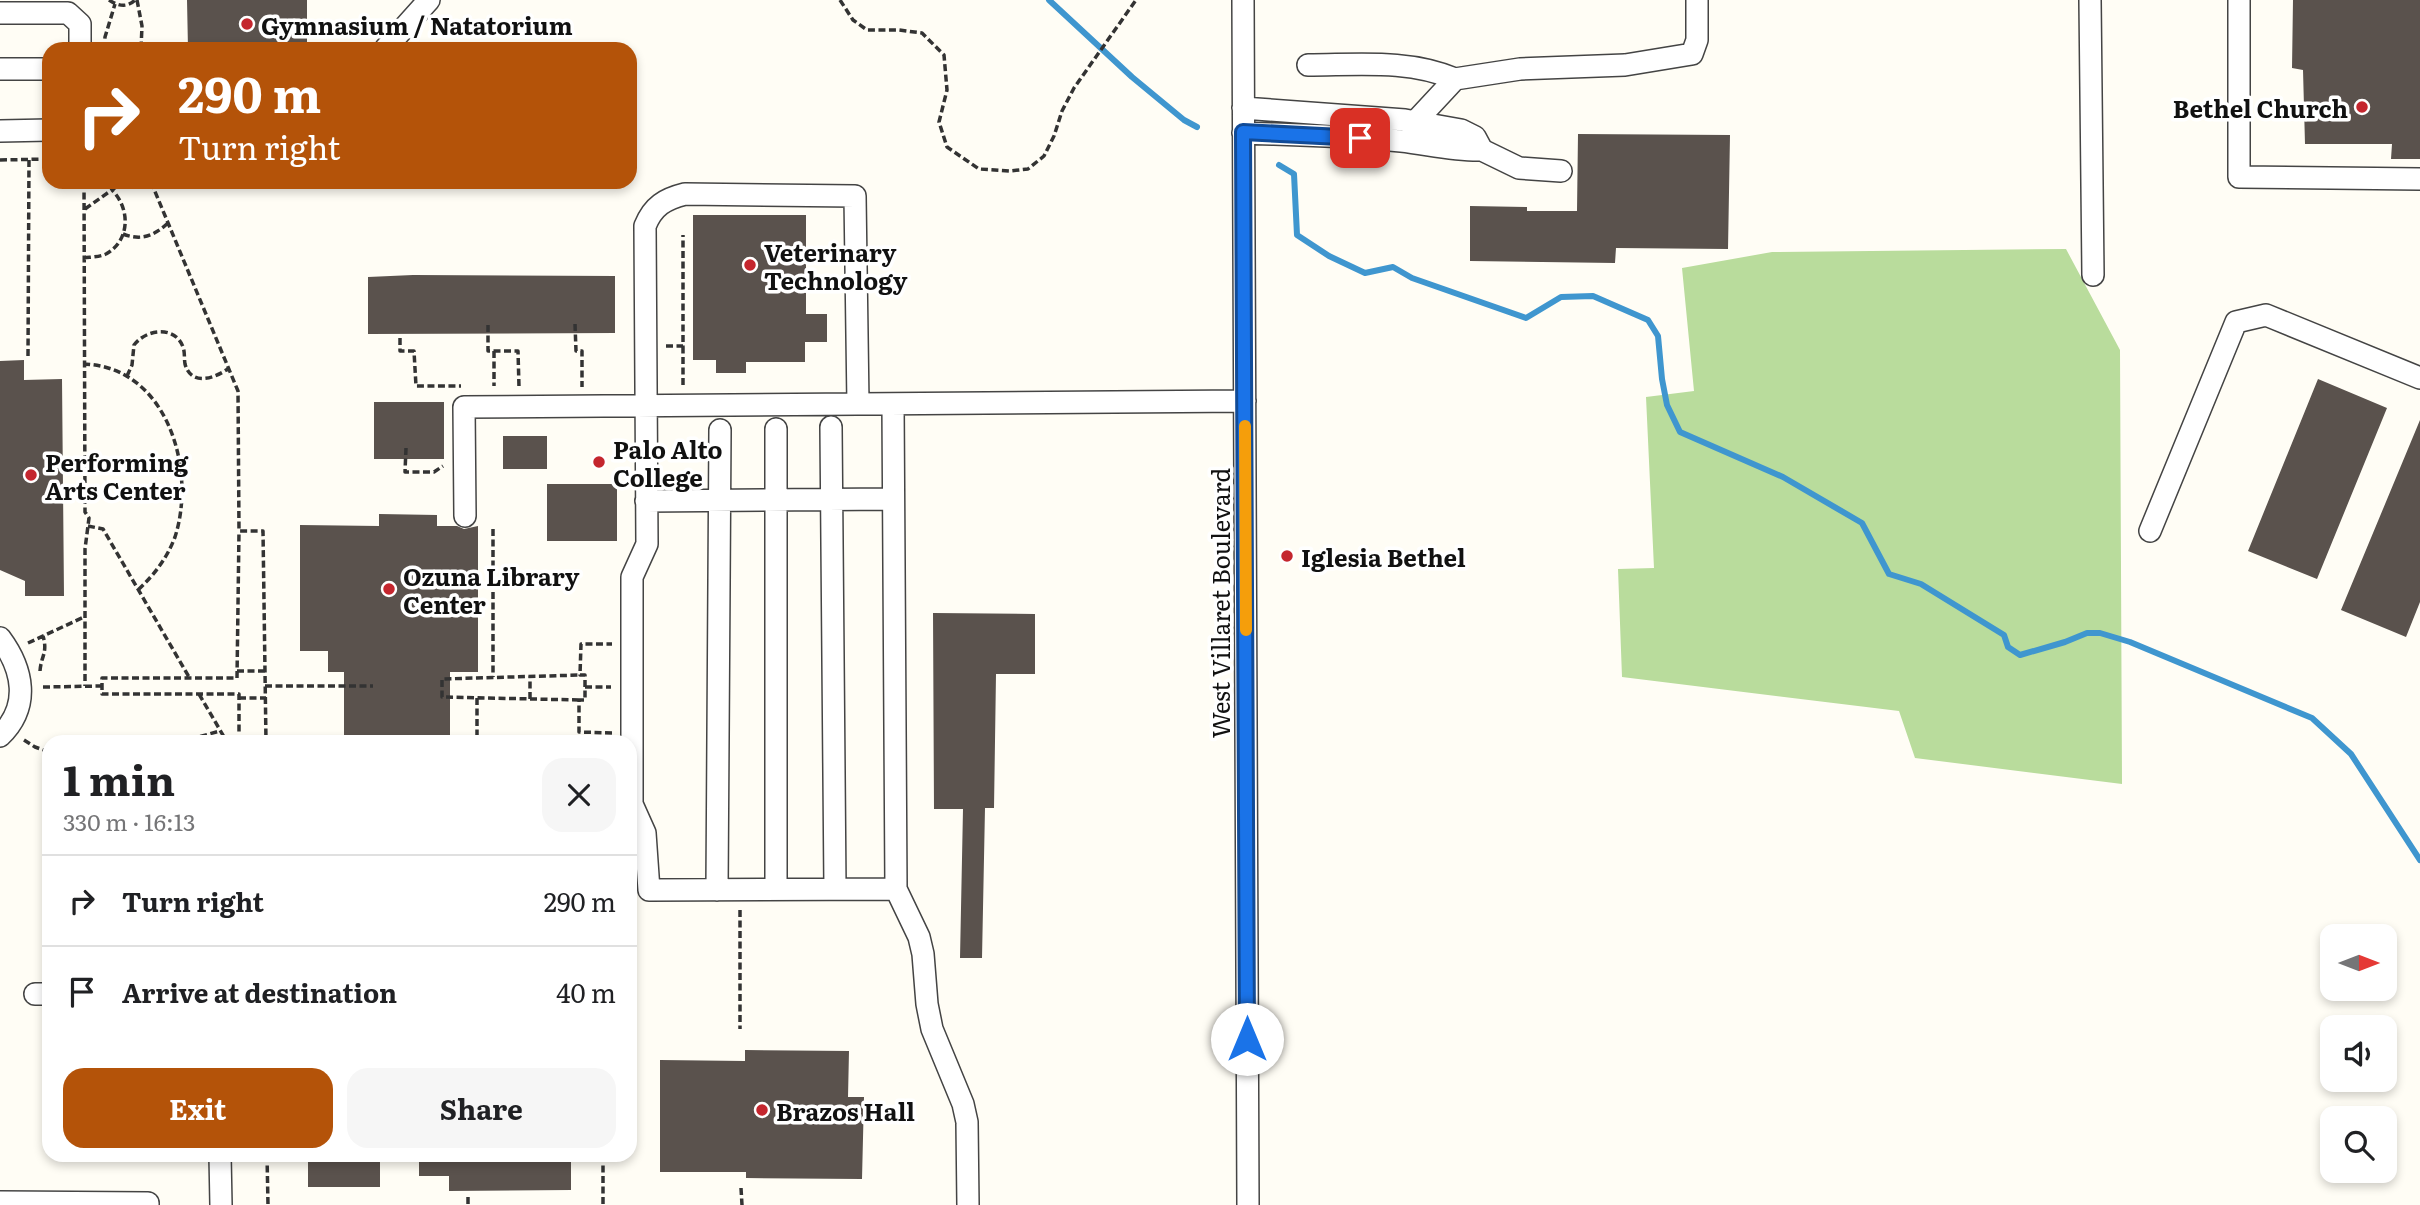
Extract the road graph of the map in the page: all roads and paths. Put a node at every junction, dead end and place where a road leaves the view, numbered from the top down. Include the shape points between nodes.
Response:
1 (109, 0) edge
2 (136, 0) edge
3 (429, 0) edge
4 (840, 0) edge
5 (1136, 0) edge
6 (1243, 0) edge
7 (1697, 0) edge
8 (2090, 0) edge
9 (2239, 0) edge
10 (115, 4) junction
11 (0, 13) edge
12 (80, 42) edge
13 (105, 42) edge
14 (141, 42) edge
15 (391, 42) edge
16 (1308, 65) dead end
17 (0, 69) edge
18 (42, 69) edge
19 (1455, 79) junction
20 (1243, 108) junction
21 (42, 130) edge
22 (0, 131) edge
23 (1243, 132) junction
24 (1413, 132) junction
25 (29, 159) junction
26 (42, 159) edge
27 (0, 160) edge
28 (1561, 171) dead end
29 (2420, 179) edge
30 (84, 189) edge
31 (154, 189) edge
32 (112, 190) joint
33 (83, 210) junction
34 (169, 223) junction
35 (123, 234) junction
36 (684, 234) dead end
37 (83, 258) junction
38 (2093, 275) dead end
39 (575, 324) dead end
40 (488, 325) dead end
41 (400, 338) dead end
42 (683, 346) junction
43 (494, 351) junction
44 (665, 355) dead end
45 (27, 356) dead end
46 (83, 364) junction
47 (229, 368) junction
48 (127, 376) junction
49 (2420, 377) edge
50 (683, 385) dead end
51 (468, 386) dead end
52 (481, 386) dead end
53 (507, 386) dead end
54 (520, 396) junction
55 (1245, 401) junction
56 (858, 404) junction
57 (893, 404) junction
58 (646, 405) junction
59 (582, 406) junction
60 (831, 427) dead end
61 (776, 429) dead end
62 (720, 430) dead end
63 (406, 448) dead end
64 (449, 461) dead end
65 (832, 499) junction
66 (893, 499) junction
67 (720, 500) junction
68 (776, 500) junction
69 (646, 501) junction
70 (465, 516) dead end
71 (88, 526) junction
72 (493, 528) dead end
73 (239, 531) junction
74 (2150, 531) dead end
75 (138, 590) junction
76 (85, 616) junction
77 (43, 636) junction
78 (10, 637) edge
79 (612, 644) dead end
80 (237, 671) junction
81 (265, 671) junction
82 (580, 675) junction
83 (530, 676) junction
84 (493, 677) junction
85 (189, 678) junction
86 (43, 685) junction
87 (85, 685) junction
88 (102, 685) junction
89 (265, 685) junction
90 (373, 686) dead end
91 (585, 687) junction
92 (613, 687) dead end
93 (198, 694) junction
94 (42, 695) dead end
95 (239, 698) junction
96 (266, 698) junction
97 (477, 698) junction
98 (530, 700) junction
99 (579, 701) junction
100 (220, 731) junction
101 (28, 732) dead end
102 (613, 733) dead end
103 (205, 735) edge
104 (223, 735) edge
105 (239, 735) edge
106 (266, 735) edge
107 (477, 735) edge
108 (632, 735) edge
109 (0, 736) edge
110 (42, 750) edge
111 (637, 815) edge
112 (835, 889) junction
113 (896, 889) junction
114 (717, 890) junction
115 (776, 890) junction
116 (740, 908) dead end
117 (740, 1029) dead end
118 (229, 1162) edge
119 (267, 1162) edge
120 (603, 1162) edge
121 (741, 1188) dead end
122 (468, 1197) dead end
123 (0, 1202) edge
124 (148, 1205) edge
125 (220, 1205) edge
126 (268, 1205) edge
127 (468, 1205) edge
128 (603, 1205) edge
129 (742, 1205) edge
130 (968, 1205) edge
131 (1248, 1205) edge

1 - 10 path
2 - 10 path
2 - 14 path
3 - 15 street
4 - 5 path via 853,20 867,30 922,33 944,55 947,90 939,122 947,148 979,169 1010,171 1028,169 1044,156 1074,88
6 - 20 street, West Villaret Boulevard
7 - 19 street via 1697,40 1692,54 1625,65 1520,69
8 - 38 street
9 - 29 street via 2239,177
10 - 13 path
11 - 12 street via 68,13 80,24
16 - 19 street via 1390,64 1434,69
17 - 18 street
19 - 24 street
20 - 23 street, West Villaret Boulevard
20 - 24 street
21 - 22 street
23 - 24 street via 1338,136
23 - 55 street, West Villaret Boulevard
24 - 28 street via 1465,150 1482,150 1519,168
25 - 26 path
25 - 27 path
25 - 45 path
30 - 33 path
31 - 34 path
32 - 33 path
32 - 35 path via 126,214
33 - 37 path
34 - 35 path via 147,236
34 - 47 path
35 - 37 path via 105,254
36 - 42 path
37 - 46 path
39 - 59 path via 576,351 582,351
40 - 43 path via 488,351
41 - 51 path via 400,351 414,351 416,386
42 - 44 path via 666,346
42 - 50 path
43 - 52 path via 494,386
43 - 54 path via 518,351
46 - 48 path via 101,365
46 - 71 path
47 - 48 path via 215,377 192,375 179,340 158,331 134,345
47 - 73 path via 238,391
48 - 75 path via 160,408 171,429 183,484 170,550
49 - 74 street via 2266,315 2236,323
53 - 54 path
54 - 59 street
54 - 70 street via 464,407
55 - 57 street
55 - 131 street, West Villaret Boulevard
56 - 57 street
56 - 58 street
56 - 58 street via 855,196 685,194 657,206 645,226
57 - 66 street
58 - 59 street
58 - 69 street
60 - 65 street
61 - 68 street
62 - 67 street
63 - 64 path via 405,472 438,471
65 - 66 street
65 - 68 street
65 - 112 street
66 - 113 street
67 - 68 street
67 - 69 street
67 - 114 street
68 - 115 street
69 - 108 street via 647,544 632,577
71 - 75 path via 103,529
71 - 76 path
72 - 84 path
73 - 80 path
73 - 81 path via 263,531
75 - 85 path
76 - 77 path
76 - 87 path
77 - 78 path via 26,643
77 - 86 path
78 - 109 street via 21,683 18,707
79 - 82 path via 581,644
80 - 81 path
80 - 85 path via 237,678
81 - 89 path
82 - 83 path
82 - 91 path via 585,675
83 - 84 path
83 - 98 path
84 - 97 path via 442,679 442,698
85 - 88 path via 102,678
86 - 87 path
86 - 94 path
87 - 88 path
88 - 93 path via 102,694
89 - 90 path
89 - 96 path
91 - 92 path
91 - 99 path via 584,701
93 - 95 path via 239,694
93 - 100 path
95 - 96 path
95 - 105 path
96 - 106 path
97 - 98 path
97 - 107 path
98 - 99 path
99 - 102 path via 579,732
100 - 103 path
100 - 104 path
101 - 110 path via 24,740
111 - 114 street via 645,833 649,890
112 - 113 street
112 - 115 street
113 - 130 street via 919,937 932,1029 965,1113
114 - 115 street
116 - 117 path
118 - 125 street
119 - 126 path
120 - 128 path
121 - 129 path
122 - 127 path
123 - 124 street

